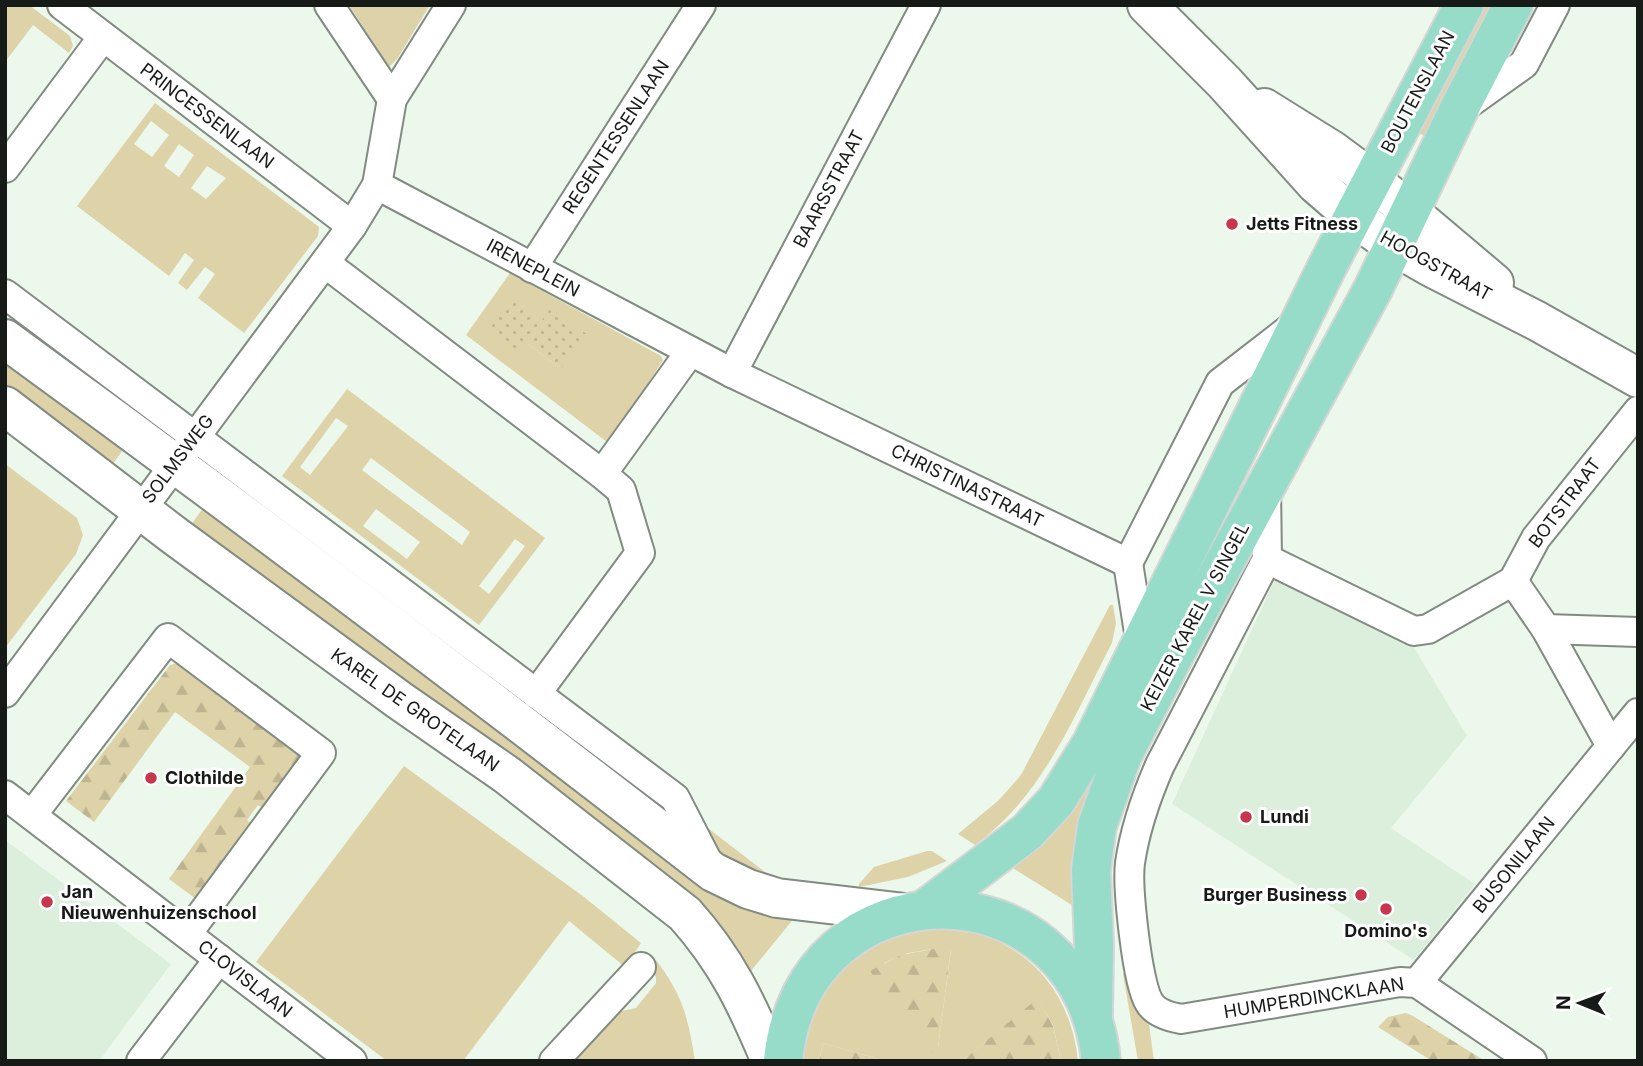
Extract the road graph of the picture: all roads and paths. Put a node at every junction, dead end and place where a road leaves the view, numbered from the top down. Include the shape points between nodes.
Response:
1 (62, 5) edge
2 (329, 5) edge
3 (451, 5) edge
4 (701, 5) edge
5 (1147, 5) edge
6 (1464, 5) edge
7 (1513, 5) edge
8 (1555, 5) edge
9 (919, 7) edge
10 (103, 37) junction
11 (1224, 82) junction
12 (392, 99) junction
13 (1458, 111) junction
14 (5, 169) edge
15 (1372, 180) junction
16 (377, 185) junction
17 (1410, 210) junction
18 (1353, 215) junction
19 (352, 226) junction
20 (1392, 245) junction
21 (325, 263) junction
22 (532, 268) junction
23 (5, 294) edge
24 (1301, 320) junction
25 (1537, 321) junction
26 (5, 339) edge
27 (690, 352) junction
28 (732, 373) junction
29 (1638, 378) edge
30 (5, 406) edge
31 (1638, 411) edge
32 (185, 449) junction
33 (602, 474) junction
34 (1266, 484) junction
35 (141, 509) junction
36 (1267, 559) junction
37 (1128, 563) junction
38 (1513, 580) junction
39 (1546, 629) junction
40 (1638, 632) edge
41 (1141, 645) junction
42 (5, 694) edge
43 (536, 694) junction
44 (1638, 713) edge
45 (1183, 719) junction
46 (1611, 746) junction
47 (1122, 756) junction
48 (5, 795) edge
49 (32, 815) junction
50 (713, 872) junction
51 (914, 911) junction
52 (187, 934) junction
53 (219, 958) junction
54 (641, 967) dead end
55 (1418, 983) junction
56 (1099, 1043) edge
57 (142, 1061) edge
58 (352, 1061) edge
59 (554, 1061) edge
60 (771, 1061) edge
61 (783, 1061) edge
62 (1532, 1061) edge

1 - 10 street, PRINCESSENLAAN
2 - 12 street
3 - 12 street
4 - 22 street, REGENTESSENLAAN
5 - 11 main road, HOOGSTRAAT
6 - 15 main road, BOUTENSLAAN
7 - 13 main road
8 - 13 street via 1524,64
9 - 28 street, BAARSSTRAAT
10 - 14 street
10 - 19 street, PRINCESSENLAAN
11 - 15 main road, HOOGSTRAAT
11 - 18 main road, HOOGSTRAAT via 1316,184
12 - 16 street
13 - 17 main road
15 - 17 main road, HOOGSTRAAT
15 - 18 main road, KEIZER KAREL V SINGEL
16 - 19 street
16 - 22 street, IRENEPLEIN
17 - 20 main road
17 - 25 main road, HOOGSTRAAT
18 - 20 main road, HOOGSTRAAT
18 - 24 main road, KEIZER KAREL V SINGEL
19 - 21 street, SOLMSWEG
20 - 25 main road, HOOGSTRAAT
20 - 34 main road, KEIZER KAREL V SINGEL via 1369,298
21 - 32 street, SOLMSWEG
21 - 33 street
22 - 27 street, IRENEPLEIN
23 - 32 street
24 - 37 street, KEIZER KAREL V SINGEL via 1220,383
24 - 41 main road, KEIZER KAREL V SINGEL
25 - 29 main road, HOOGSTRAAT
26 - 32 main road
27 - 28 street, IRENEPLEIN
27 - 33 street
28 - 37 street, CHRISTINASTRAAT
30 - 35 main road, KAREL DE GROTELAAN
31 - 38 street, BOTSTRAAT via 1536,538
32 - 35 street, SOLMSWEG
32 - 43 street
32 - 50 main road via 488,698
33 - 43 street via 621,490 640,553
34 - 36 street
34 - 47 main road, KEIZER KAREL V SINGEL
35 - 42 street, SOLMSWEG
35 - 60 main road, KAREL DE GROTELAAN via 508,775 685,914 710,942 735,982
36 - 38 street via 1414,631 1428,629
36 - 45 street
37 - 41 street
38 - 39 street
39 - 40 street
39 - 46 street
41 - 51 main road, KEIZER KAREL V SINGEL via 1092,743 1056,801 1027,832
43 - 50 street via 675,798
44 - 46 street, BUSONILAAN
45 - 47 street
45 - 55 street, HUMPERDINCKLAAN via 1146,799 1130,872 1135,939 1150,1005 1181,1019 1400,982
46 - 55 street, BUSONILAAN
47 - 56 main road, KEIZER KAREL V SINGEL via 1097,826 1091,870
48 - 49 street, CLOVISLAAN
49 - 52 street, CLOVISLAAN
49 - 52 street via 168,638 321,753
50 - 51 main road via 777,898
51 - 56 main road via 980,913 1030,934 1062,963 1085,996
51 - 61 main road via 869,926 820,966 793,1010
52 - 53 street, CLOVISLAAN
53 - 57 street
53 - 58 street, CLOVISLAAN
54 - 59 street
55 - 62 street, HUMPERDINCKLAAN

